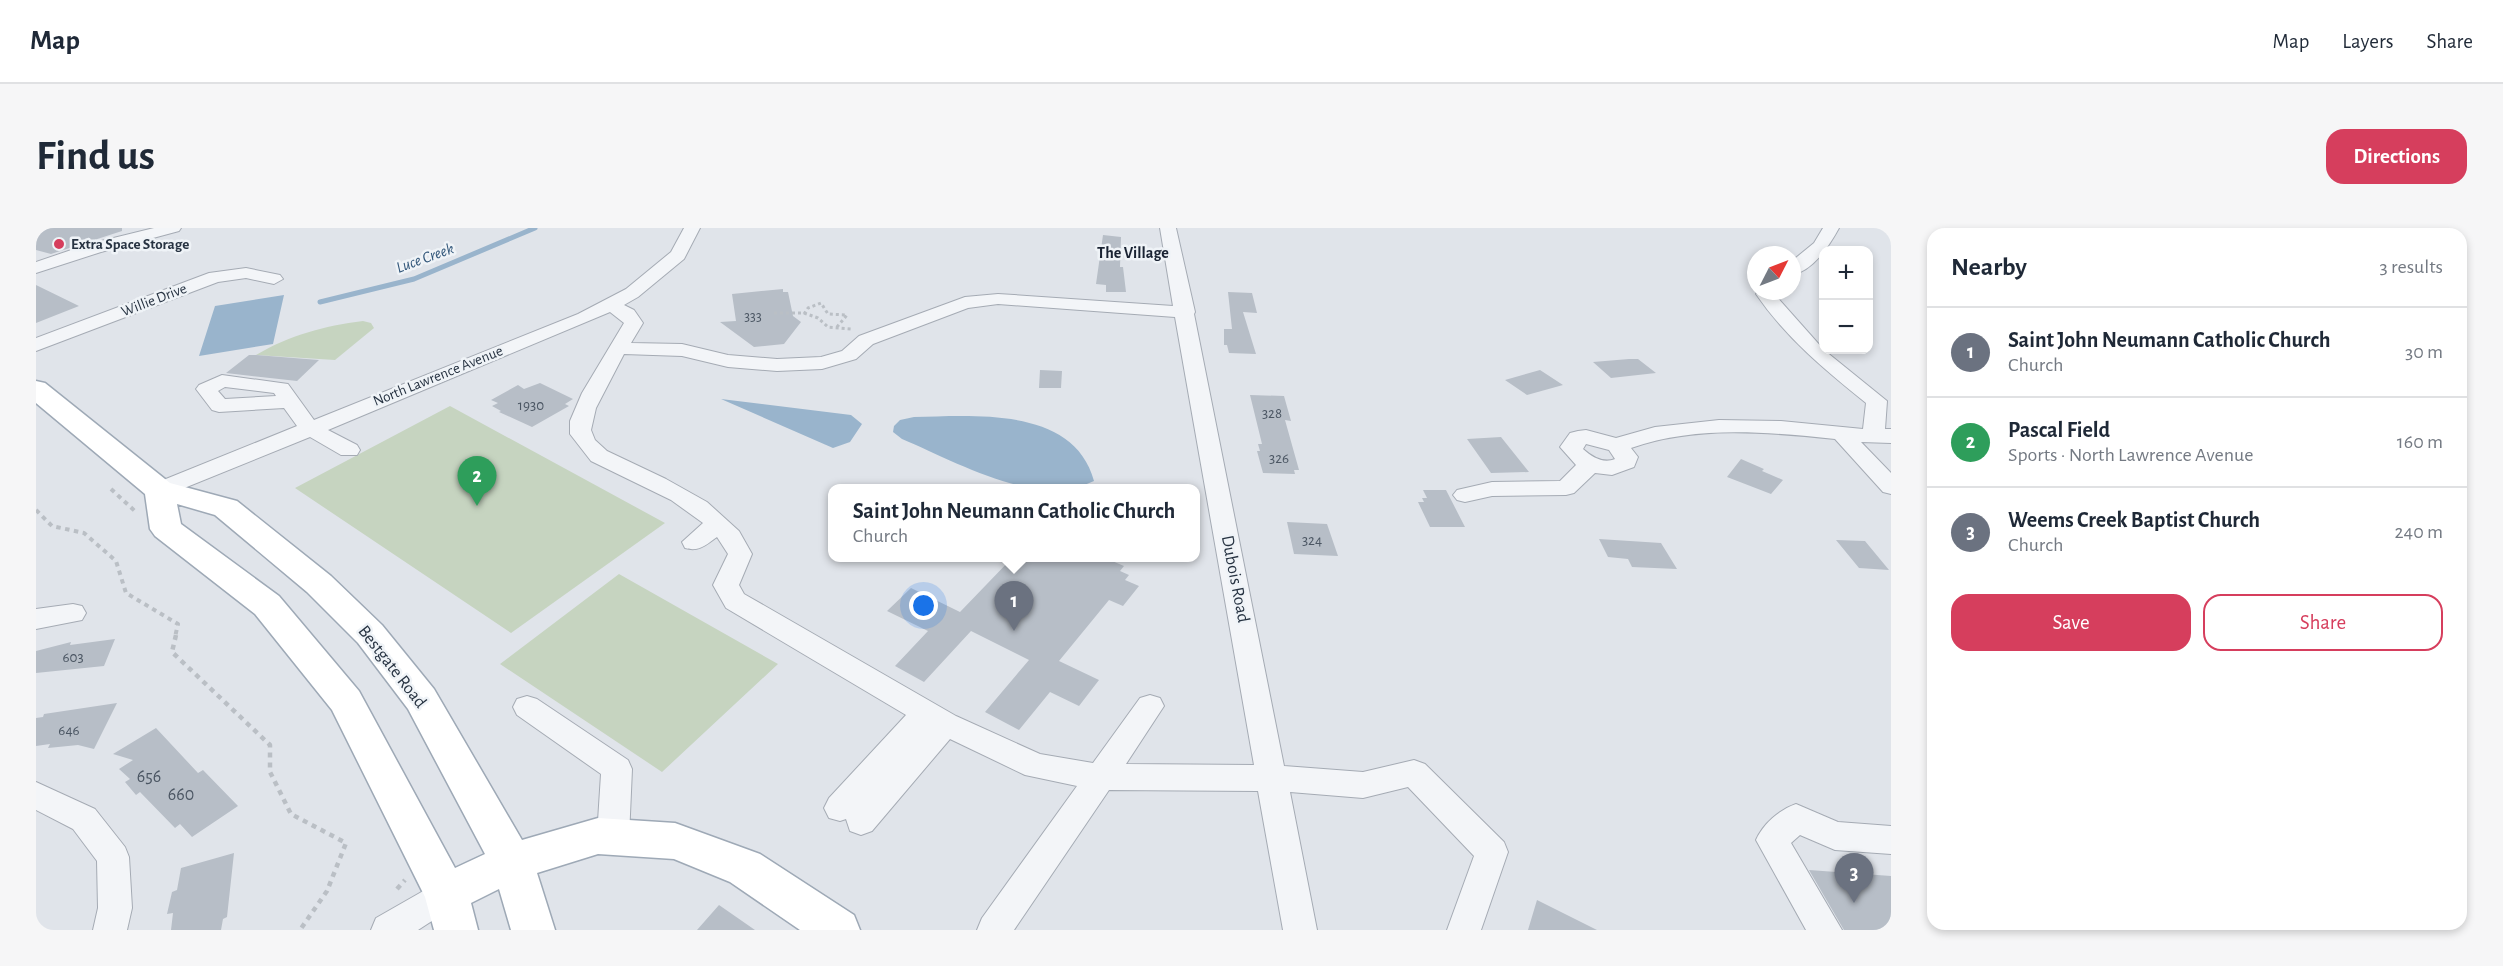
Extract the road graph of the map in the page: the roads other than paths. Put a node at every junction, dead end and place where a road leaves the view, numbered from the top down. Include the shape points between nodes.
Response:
1 (173, 228) edge
2 (692, 228) edge
3 (1168, 228) edge
4 (1831, 228) edge
5 (1801, 263) edge
6 (36, 268) edge
7 (274, 279) dead end
8 (1769, 300) edge
9 (610, 305) junction
10 (1186, 312) junction
11 (36, 345) edge
12 (619, 348) junction
13 (36, 389) edge
14 (290, 401) dead end
15 (1884, 406) edge
16 (309, 428) junction
17 (1843, 435) junction
18 (1882, 436) edge
19 (349, 450) dead end
20 (1891, 488) edge
21 (1465, 495) dead end
22 (152, 505) junction
23 (718, 523) junction
24 (694, 542) dead end
25 (73, 613) dead end
26 (36, 619) edge
27 (1150, 706) dead end
28 (527, 707) dead end
29 (936, 719) junction
30 (1102, 777) junction
31 (1272, 778) junction
32 (36, 795) edge
33 (850, 815) dead end
34 (613, 837) junction
35 (1891, 840) edge
36 (512, 862) junction
37 (451, 912) edge
38 (110, 930) edge
39 (388, 930) edge
40 (533, 930) edge
41 (838, 930) edge
42 (994, 930) edge
43 (1300, 930) edge
44 (1464, 930) edge
45 (1825, 930) edge

1 - 6 street via 106,244
2 - 9 street, North Lawrence Avenue via 678,255 632,293
3 - 10 street, Dubois Road
4 - 5 street via 1821,246
7 - 11 street, Willie Drive via 246,273 215,277
8 - 15 street via 1813,350
9 - 12 street via 634,323
9 - 16 street, North Lawrence Avenue
10 - 12 street via 998,299 965,303 866,340 849,355 822,363 777,365 728,361 682,350
10 - 31 street, Dubois Road
12 - 23 street via 584,409 579,428 585,444 599,456 704,509
13 - 22 main road, Bestgate Road
14 - 16 street
15 - 18 street
16 - 19 street
16 - 22 street, North Lawrence Avenue
17 - 18 street
17 - 20 street
17 - 21 street via 1780,427 1708,427 1632,439 1617,445 1628,457 1621,466 1591,464 1566,488 1492,489
22 - 36 main road, Bestgate Road via 226,508 319,584 370,634 421,699
22 - 37 main road via 166,529 267,605 346,701
23 - 24 street
23 - 29 street via 734,538 740,554 726,585 735,601
25 - 26 street
27 - 30 street
28 - 34 street via 617,770
29 - 30 street via 1036,766
29 - 33 street
30 - 31 street
30 - 42 street
31 - 43 street, Dubois Road
31 - 44 street via 1363,785 1414,773 1492,852
32 - 38 street via 84,819 113,857 116,908
34 - 36 main road via 598,836
34 - 41 main road via 675,841 745,868
35 - 45 street via 1835,836 1796,818 1772,840
36 - 37 main road
36 - 40 main road, Bestgate Road
37 - 39 street

